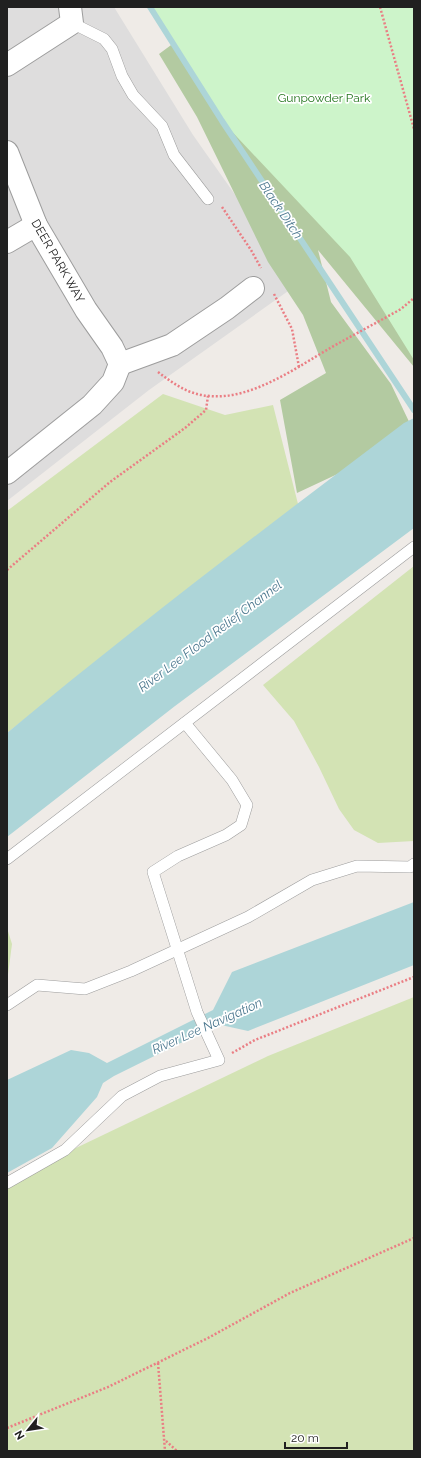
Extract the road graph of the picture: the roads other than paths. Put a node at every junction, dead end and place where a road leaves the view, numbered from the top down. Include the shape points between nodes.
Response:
1 (71, 15) edge
2 (7, 65) edge
3 (7, 152) edge
4 (208, 199) dead end
5 (36, 225) junction
6 (7, 242) edge
7 (253, 288) dead end
8 (120, 364) junction
9 (7, 474) edge
10 (414, 547) edge
11 (185, 723) junction
12 (7, 859) edge
13 (414, 864) edge
14 (179, 949) junction
15 (7, 1005) edge
16 (7, 1184) edge

1 - 2 street
1 - 4 lane via 104,39 112,49 122,76 133,95 162,126 174,155
3 - 5 street, DEER PARK WAY
5 - 6 street
5 - 8 street, DEER PARK WAY
7 - 8 street via 185,337 167,347
8 - 9 street via 113,382 92,405
10 - 11 lane
11 - 12 lane
11 - 14 lane via 232,780 246,805 242,825 226,835 178,856 153,872
13 - 14 lane via 410,867 357,866 312,880 248,918
14 - 15 lane via 85,989 37,985
14 - 16 lane via 197,1012 217,1056 160,1076 122,1096 65,1150

